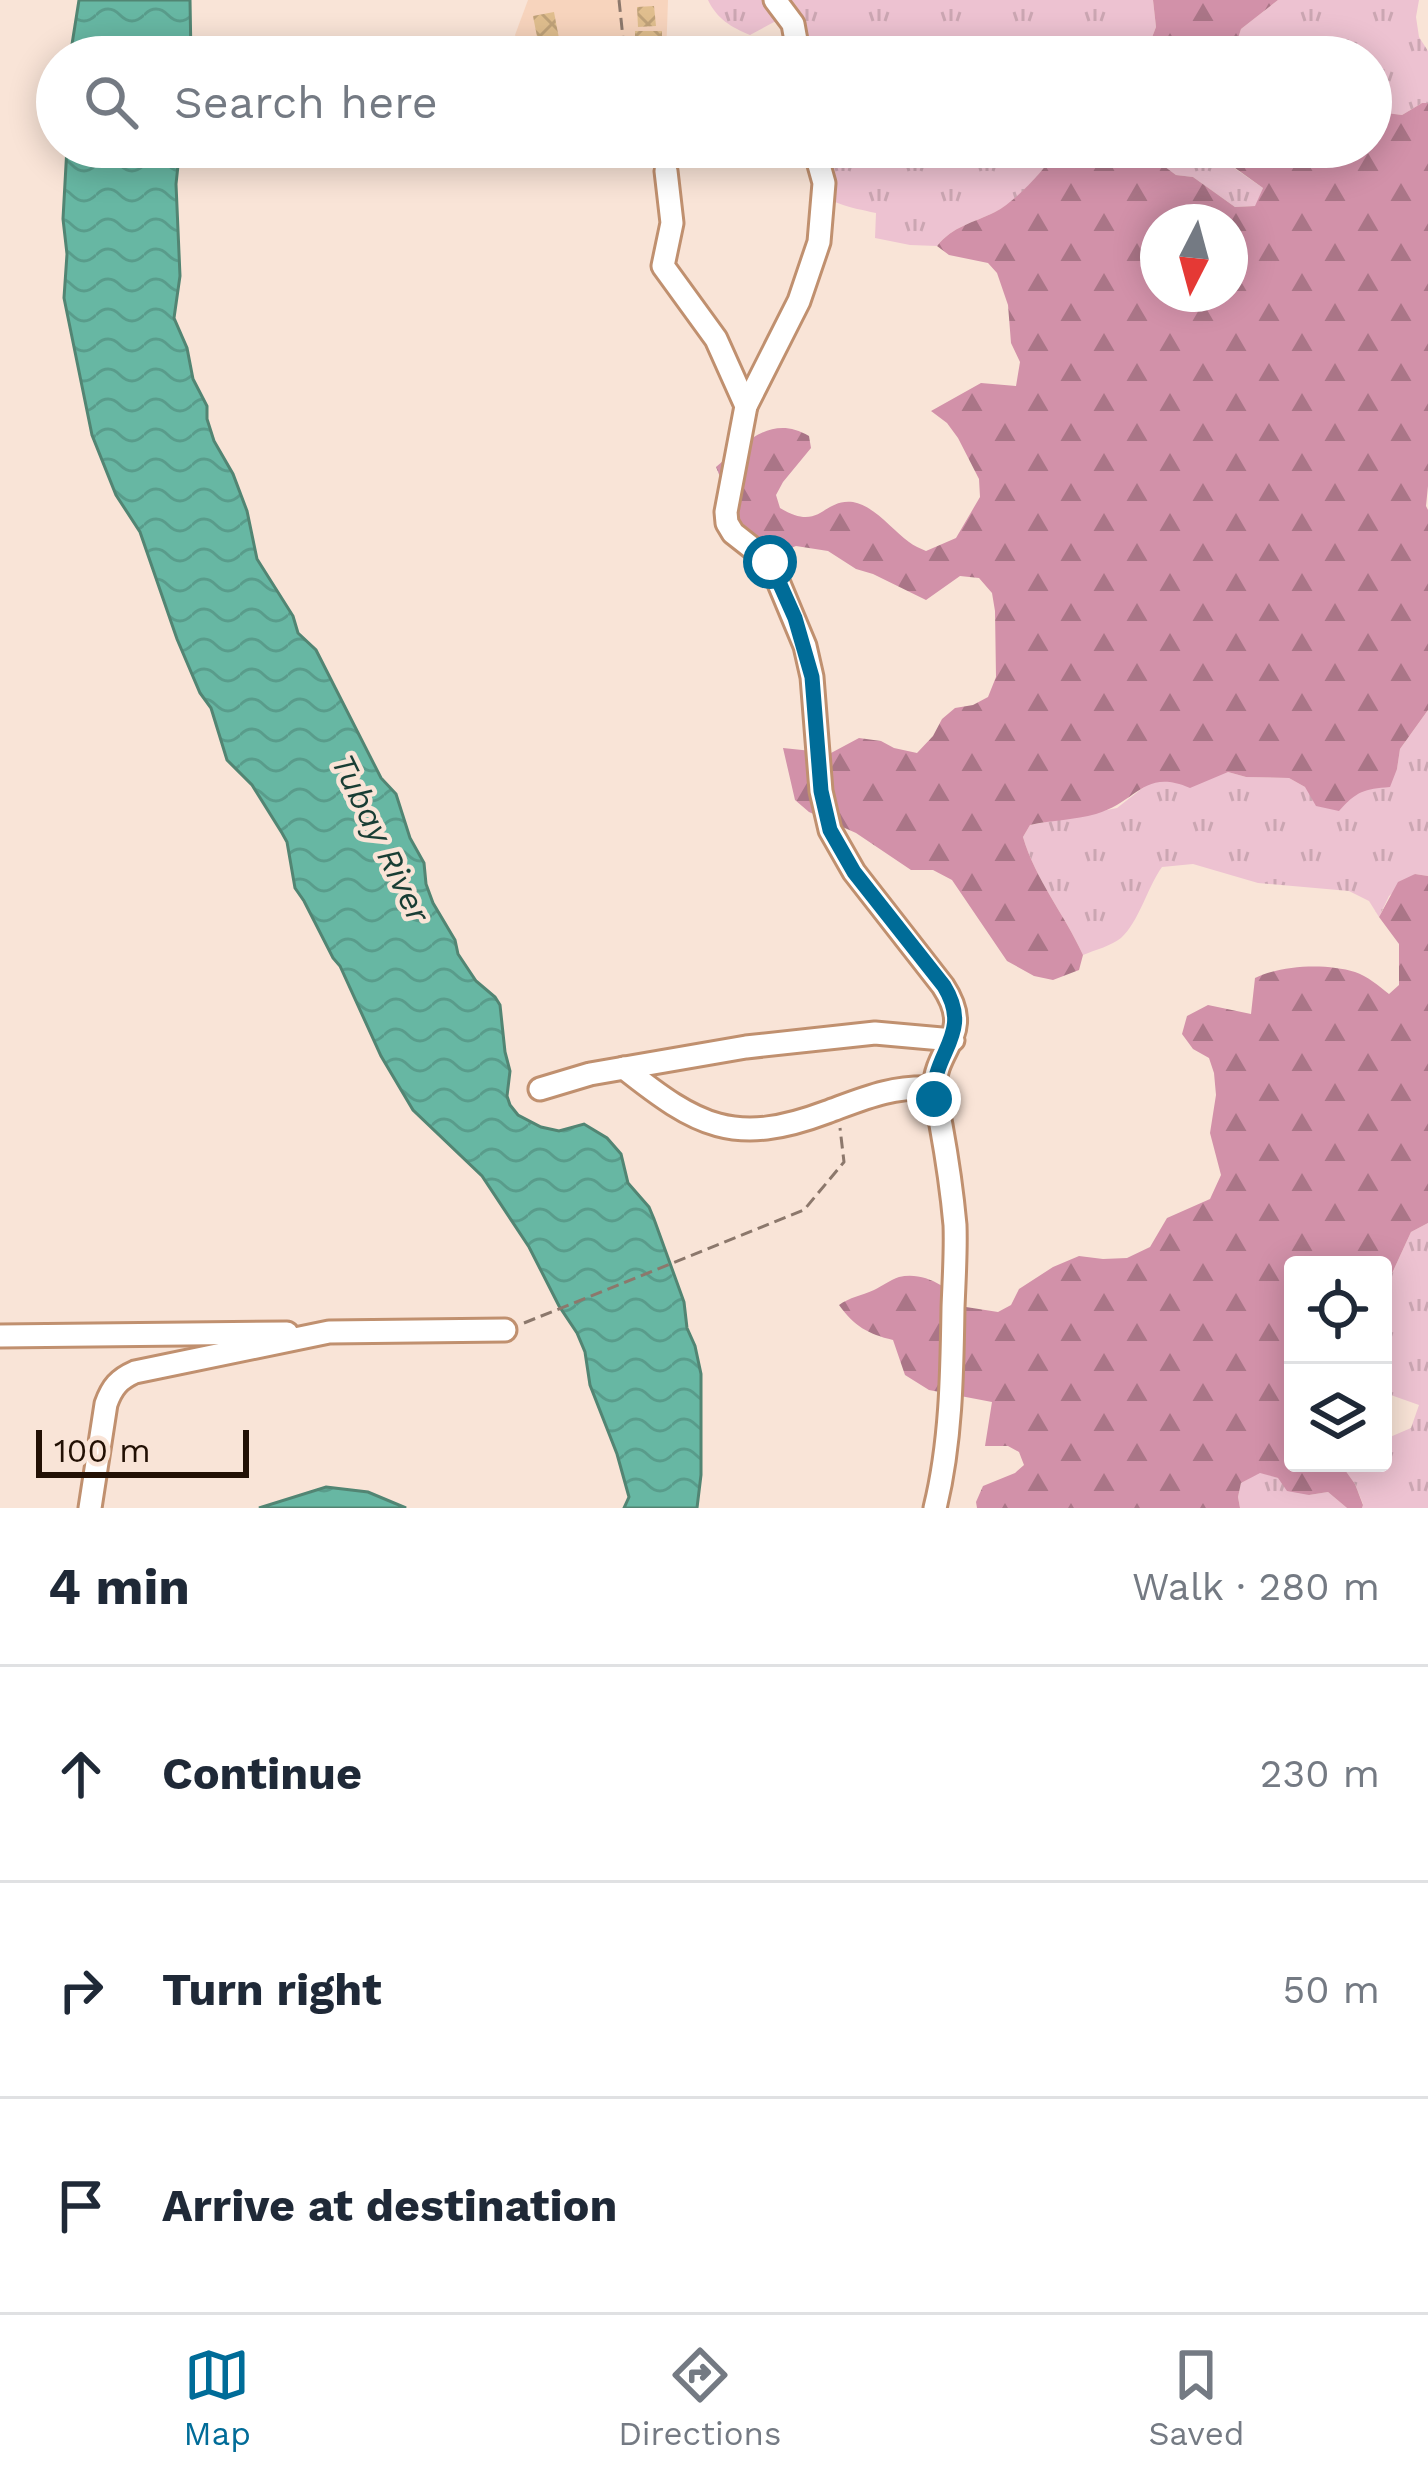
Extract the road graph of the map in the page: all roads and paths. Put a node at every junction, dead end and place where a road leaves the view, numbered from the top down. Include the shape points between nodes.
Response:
1 (619, 0) edge
2 (776, 0) edge
3 (623, 36) edge
4 (796, 36) edge
5 (820, 168) edge
6 (666, 171) dead end
7 (746, 406) junction
8 (953, 1040) junction
9 (624, 1068) junction
10 (934, 1088) junction
11 (540, 1089) dead end
12 (838, 1108) junction
13 (535, 1319) dead end
14 (505, 1330) dead end
15 (329, 1333) junction
16 (0, 1336) edge
17 (90, 1508) edge
18 (935, 1508) edge

1 - 3 path
2 - 4 street
5 - 7 street via 819,242 800,301
6 - 7 street via 672,223 663,266 716,339
7 - 8 street via 727,523 770,562 805,646 830,830 949,995
8 - 9 street via 874,1034
8 - 10 street
9 - 11 street
9 - 12 street via 716,1126 771,1126
10 - 12 street via 873,1094
10 - 18 street via 955,1226 946,1455
12 - 13 path via 844,1162 804,1210
14 - 15 street
15 - 16 street
15 - 17 street via 122,1378 106,1404

